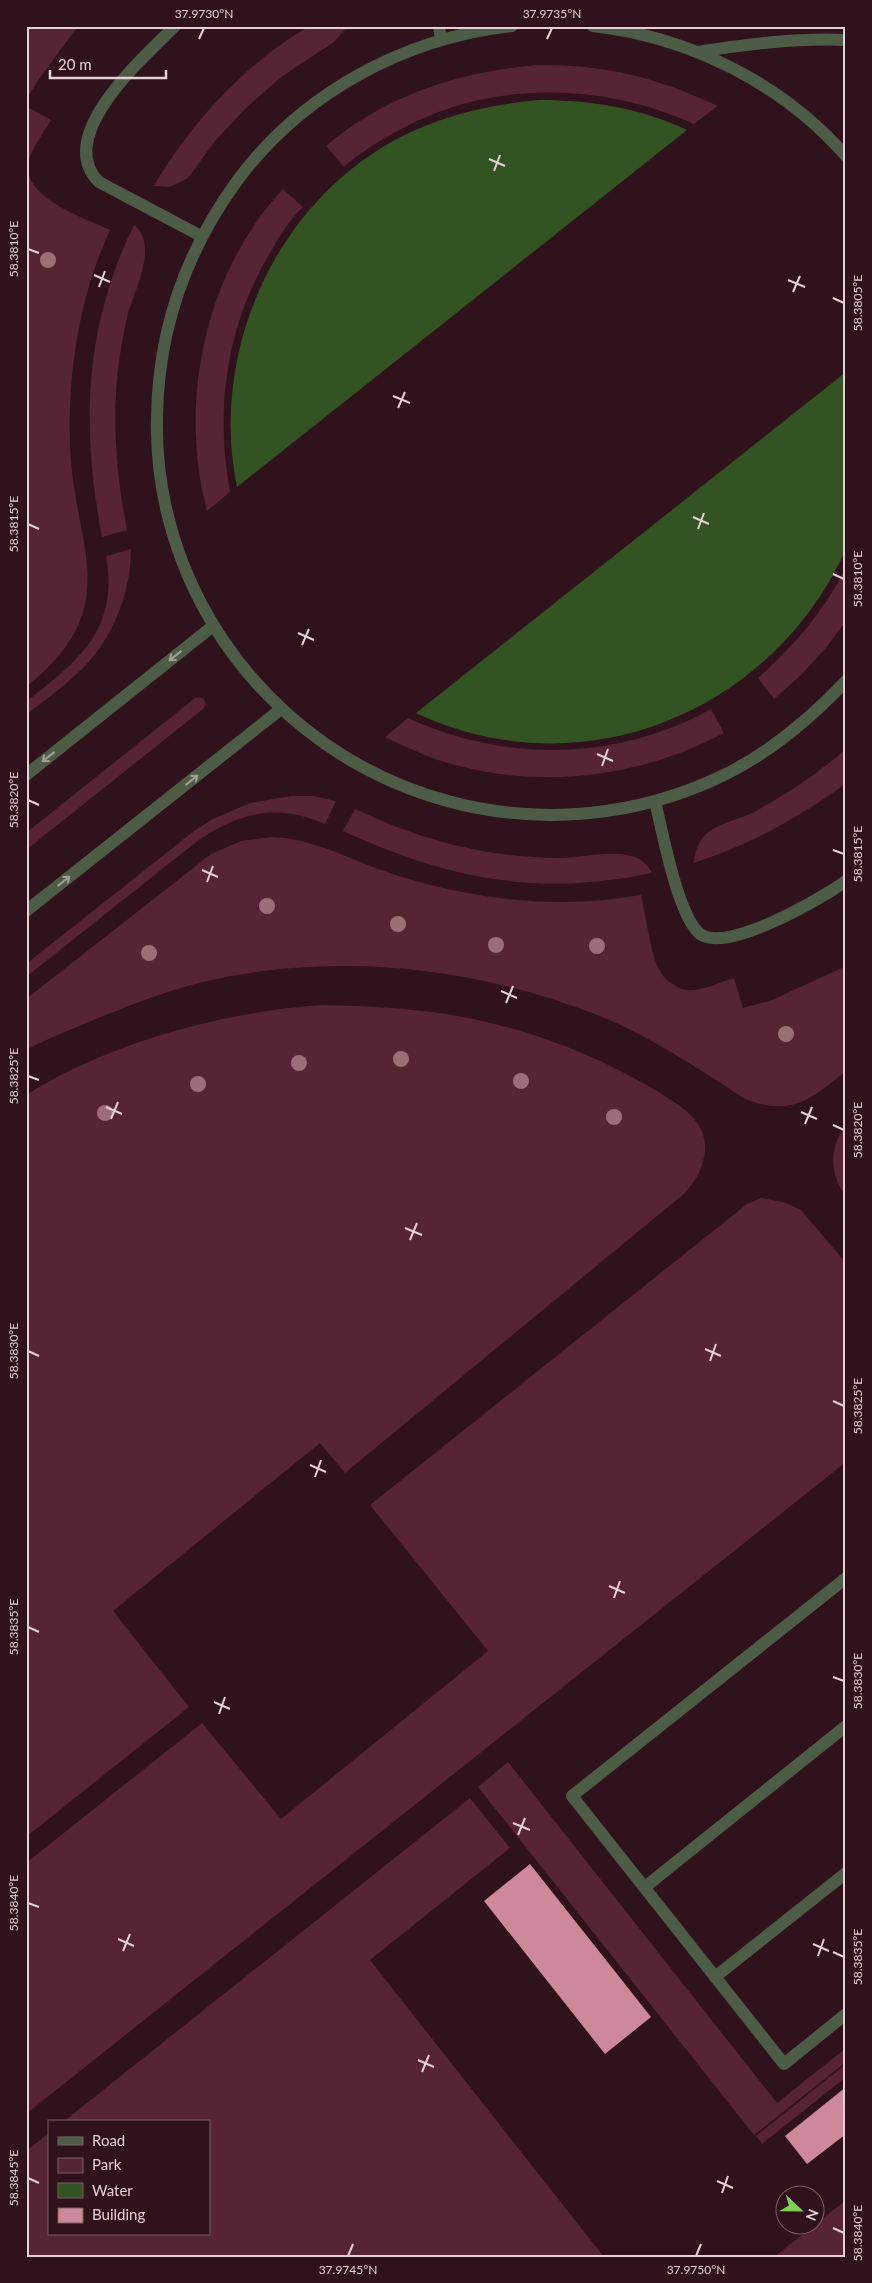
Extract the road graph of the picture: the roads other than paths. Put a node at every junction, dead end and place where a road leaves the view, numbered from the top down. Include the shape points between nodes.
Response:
1 (175, 26) edge
2 (439, 26) edge
3 (512, 26) edge
4 (593, 26) edge
5 (441, 40) junction
6 (846, 40) edge
7 (697, 52) junction
8 (846, 156) edge
9 (202, 236) junction
10 (213, 626) junction
11 (846, 681) edge
12 (281, 709) junction
13 (26, 774) edge
14 (655, 801) junction
15 (846, 881) edge
16 (26, 912) edge
17 (846, 1578) edge
18 (846, 1726) edge
19 (846, 1872) edge
20 (645, 1887) junction
21 (715, 1977) junction
22 (846, 2014) edge

1 - 9 street via 121,82 98,114 85,144 86,162 99,182
2 - 5 street
3 - 5 street
4 - 7 street via 658,38
5 - 9 street via 376,65 306,109 275,136 248,167
6 - 7 street via 761,42
7 - 8 street via 770,90 804,114
9 - 10 street via 170,313 158,386 156,436 168,518 196,596
10 - 12 street via 240,665
10 -> 13 street
11 - 14 street via 795,730 761,754 725,775
12 - 14 street via 331,750 404,788 443,801 525,815 607,811
16 -> 12 street
14 - 15 street via 681,901 700,934 710,938 729,938 772,923
17 - 20 street via 572,1796
18 - 20 street
19 - 21 street
20 - 21 street
21 - 22 street via 784,2064

